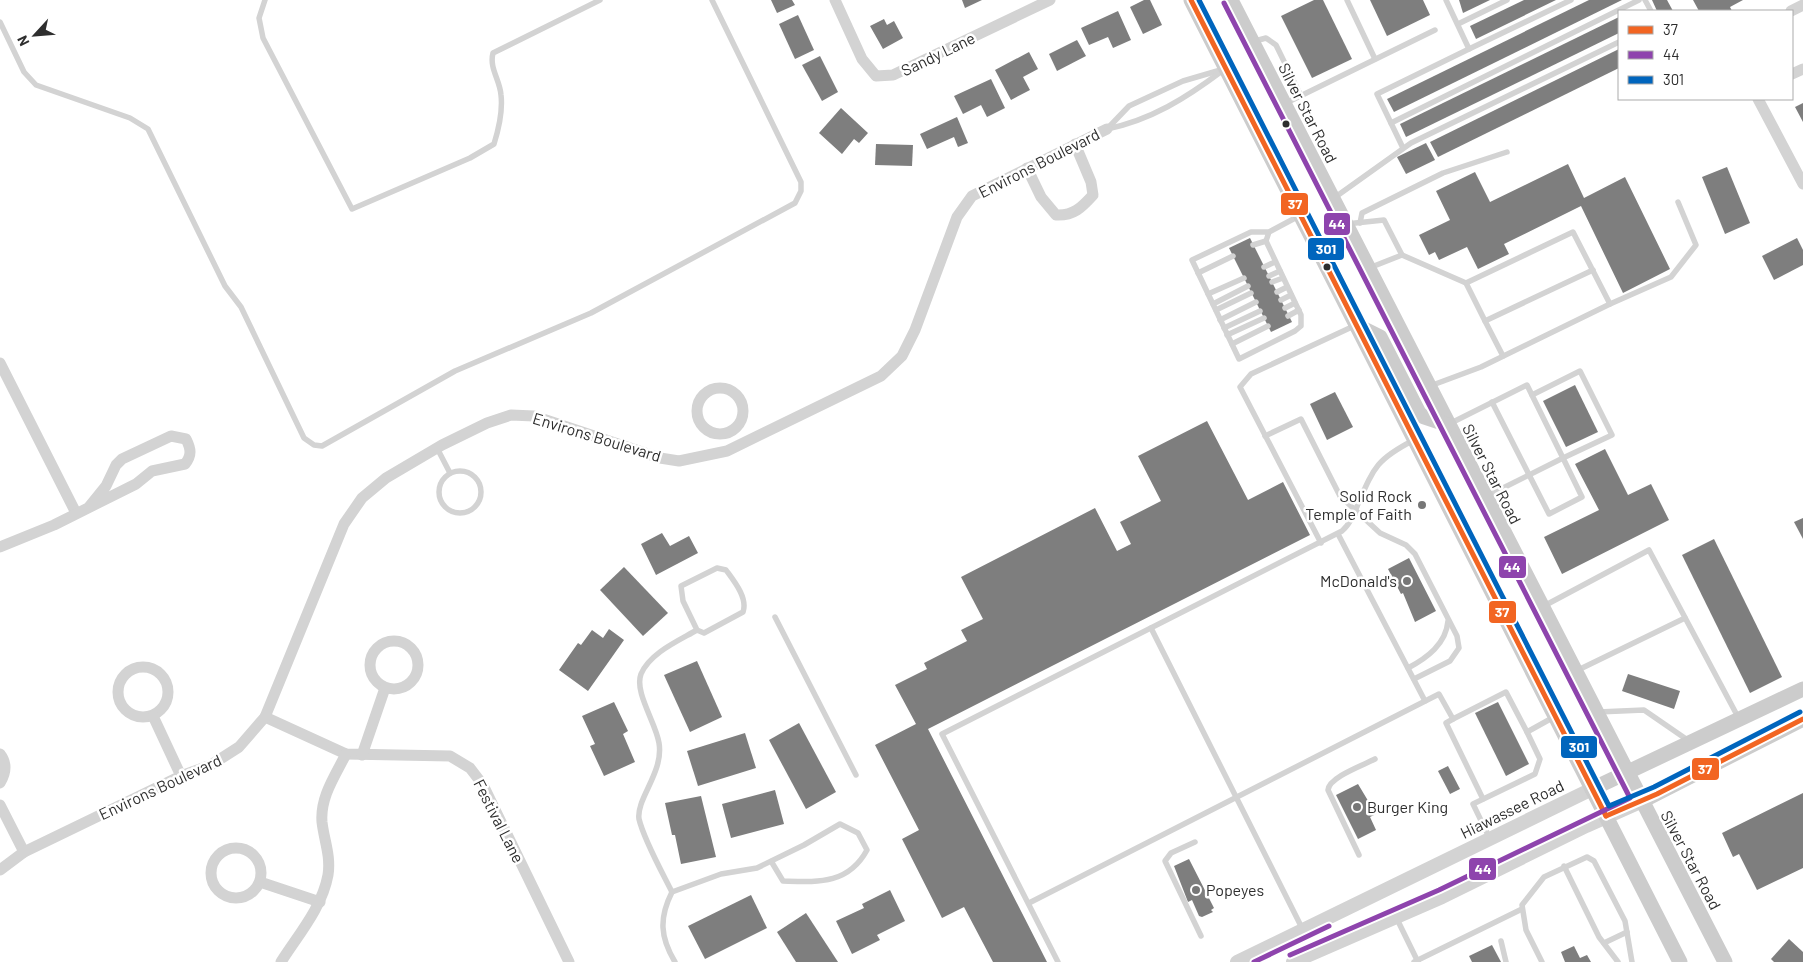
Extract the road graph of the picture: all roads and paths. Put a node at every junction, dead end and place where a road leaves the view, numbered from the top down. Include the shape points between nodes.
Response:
1 (265, 0) edge
2 (600, 0) edge
3 (712, 0) edge
4 (835, 0) edge
5 (1050, 0) edge
6 (1191, 0) edge
7 (1231, 0) edge
8 (1346, 0) edge
9 (1446, 0) edge
10 (1507, 0) edge
11 (1571, 0) edge
12 (1639, 0) edge
13 (1618, 10) edge
14 (1619, 10) edge
15 (0, 22) edge
16 (1458, 24) junction
17 (1435, 30) dead end
18 (1252, 42) junction
19 (1618, 42) edge
20 (1470, 49) junction
21 (1376, 59) junction
22 (1226, 69) junction
23 (1301, 96) junction
24 (1759, 100) edge
25 (1284, 104) junction
26 (1391, 122) junction
27 (1106, 129) junction
28 (1075, 144) junction
29 (1403, 148) junction
30 (1507, 152) dead end
31 (1027, 168) junction
32 (1803, 184) edge
33 (1333, 199) junction
34 (1678, 202) dead end
35 (1301, 216) junction
36 (1353, 223) junction
37 (1269, 232) junction
38 (1266, 240) junction
39 (1254, 245) dead end
40 (1402, 255) junction
41 (1233, 256) dead end
42 (1275, 262) junction
43 (1264, 267) dead end
44 (1368, 268) junction
45 (1593, 270) junction
46 (1280, 271) junction
47 (1198, 273) junction
48 (1244, 278) dead end
49 (1283, 278) junction
50 (1466, 283) junction
51 (1248, 286) dead end
52 (1287, 287) junction
53 (1277, 292) dead end
54 (1252, 293) dead end
55 (1208, 294) junction
56 (1291, 295) junction
57 (1281, 300) dead end
58 (1256, 302) dead end
59 (1295, 303) junction
60 (1213, 304) junction
61 (1610, 304) junction
62 (1284, 308) dead end
63 (1216, 310) junction
64 (1299, 310) junction
65 (1260, 311) dead end
66 (1288, 316) dead end
67 (1264, 318) dead end
68 (1220, 320) junction
69 (1485, 321) junction
70 (1356, 325) junction
71 (1268, 326) dead end
72 (1224, 328) junction
73 (1227, 335) junction
74 (1232, 344) junction
75 (1503, 356) junction
76 (0, 363) edge
77 (1428, 387) junction
78 (1532, 394) junction
79 (1492, 402) junction
80 (1448, 424) junction
81 (733, 431) junction
82 (1266, 436) junction
83 (1414, 440) junction
84 (740, 445) junction
85 (437, 448) junction
86 (1563, 458) junction
87 (450, 474) junction
88 (1530, 475) junction
89 (1485, 498) junction
90 (89, 507) junction
91 (1355, 509) junction
92 (76, 513) junction
93 (1338, 534) junction
94 (1321, 543) junction
95 (0, 546) edge
96 (1541, 607) junction
97 (776, 618) dead end
98 (1686, 618) junction
99 (1448, 620) junction
100 (1151, 628) junction
101 (697, 630) junction
102 (1408, 668) junction
103 (1574, 672) junction
104 (1414, 679) junction
105 (386, 688) junction
106 (1803, 689) edge
107 (1425, 701) junction
108 (1595, 712) junction
109 (153, 716) junction
110 (1556, 716) junction
111 (265, 717) junction
112 (1739, 719) junction
113 (1803, 719) edge
114 (1452, 720) junction
115 (1527, 732) junction
116 (1691, 742) junction
117 (0, 754) edge
118 (346, 754) junction
119 (362, 754) junction
120 (1376, 759) dead end
121 (1626, 773) junction
122 (856, 775) dead end
123 (181, 776) junction
124 (0, 783) edge
125 (1592, 789) junction
126 (1237, 796) junction
127 (1483, 799) junction
128 (1640, 802) junction
129 (0, 805) edge
130 (1606, 816) junction
131 (1490, 839) junction
132 (1195, 842) dead end
133 (24, 852) junction
134 (1359, 855) dead end
135 (771, 862) junction
136 (1564, 866) junction
137 (0, 870) edge
138 (260, 882) junction
139 (672, 892) junction
140 (320, 902) junction
141 (1029, 903) junction
142 (1522, 909) junction
143 (1396, 917) junction
144 (1303, 930) junction
145 (1627, 932) junction
146 (1201, 936) dead end
147 (1500, 941) dead end
148 (1604, 943) junction
149 (1416, 961) edge
150 (281, 962) edge
151 (570, 962) edge
152 (675, 962) edge
153 (1058, 962) edge
154 (1237, 962) edge
155 (1294, 962) edge
156 (1506, 962) edge
157 (1542, 962) edge
158 (1618, 962) edge
159 (1632, 962) edge
160 (1680, 962) edge
161 (1725, 962) edge

1 - 2 lane via 259,18 263,38 352,209 470,158 494,144 501,122 501,94 491,60 493,53
3 - 15 lane via 801,182 795,203 591,312 455,371 322,446 304,438 241,307 216,269 148,129 130,118 36,85 24,72
4 - 5 street, Sandy Lane via 862,60 876,76 893,75
6 - 22 main road
7 - 18 main road, Silver Star Road
8 - 21 lane
9 - 16 lane
10 - 16 lane
11 - 20 lane
12 - 14 lane
13 - 26 lane
16 - 20 lane
17 - 21 lane
18 - 23 lane via 1266,38 1276,45
18 - 25 main road, Silver Star Road
19 - 29 lane
20 - 26 lane via 1377,94
21 - 23 lane
22 - 27 lane, Environs Boulevard via 1191,94 1133,124
22 - 27 lane, Environs Boulevard via 1183,81 1129,106
22 - 35 main road
23 - 25 lane
24 - 32 street
25 - 33 main road, Silver Star Road
26 - 29 lane
27 - 28 street, Environs Boulevard
28 - 31 street, Environs Boulevard
28 - 31 street via 1092,182 1093,195 1080,210 1056,215 1041,197
29 - 33 lane
30 - 36 lane via 1443,173 1362,213
31 - 84 street, Environs Boulevard via 972,196 957,217 915,330 902,356 881,376
33 - 36 main road, Silver Star Road
34 - 61 lane via 1696,245 1671,277
35 - 37 lane
35 - 70 main road
36 - 40 lane via 1384,220
36 - 44 main road, Silver Star Road
37 - 38 lane
37 - 47 lane via 1251,232 1192,260
38 - 39 lane
38 - 42 lane
40 - 44 lane
40 - 50 lane
41 - 47 lane
42 - 43 lane
42 - 46 lane
44 - 77 main road, Silver Star Road
45 - 50 lane via 1573,232
45 - 61 lane
45 - 69 lane
46 - 49 lane
46 - 49 lane via 1270,279
47 - 55 lane
48 - 55 lane
49 - 52 lane
50 - 69 lane
51 - 60 lane
52 - 53 lane
52 - 56 lane
54 - 63 lane
55 - 60 lane
56 - 57 lane
56 - 59 lane
58 - 68 lane
59 - 62 lane
59 - 64 lane
60 - 63 lane
61 - 75 lane
63 - 68 lane
64 - 66 lane
64 - 74 lane via 1301,326 1295,331 1239,359
65 - 72 lane
67 - 73 lane
68 - 72 lane
69 - 75 lane
70 - 80 main road via 1380,337 1419,413
70 - 82 lane via 1251,374 1245,380 1240,387
70 - 83 main road
71 - 74 lane
72 - 73 lane
73 - 74 lane
75 - 77 lane
76 - 92 street
77 - 80 main road, Silver Star Road
78 - 79 lane via 1527,385
78 - 86 lane
78 - 86 lane via 1580,371 1612,435
79 - 80 lane
79 - 88 lane
80 - 89 main road, Silver Star Road
81 - 81 street via 743,414 740,399 729,389 707,391 697,404 702,426 715,434
81 - 84 street
82 - 91 lane via 1301,419 1336,491
82 - 94 lane
83 - 91 lane via 1380,462
83 - 110 main road
84 - 85 street, Environs Boulevard via 727,451 679,461 660,458 534,416 511,415
85 - 87 lane
85 - 111 street, Environs Boulevard via 374,488 362,498 344,524
86 - 88 lane
86 - 88 lane via 1582,497 1549,514
87 - 87 lane via 440,486 441,502 454,513 470,511 480,499 479,482 466,472
88 - 89 lane
89 - 96 main road, Silver Star Road
90 - 90 street via 136,484 152,471 185,464 190,457 186,439 171,436 122,459
90 - 92 street
91 - 93 lane via 1346,527
91 - 99 lane via 1380,533 1411,549
92 - 95 street
93 - 94 lane
93 - 102 lane
94 - 100 lane
96 - 98 lane via 1649,550
96 - 103 main road, Silver Star Road
97 - 122 lane
98 - 103 lane
98 - 112 lane
99 - 102 lane via 1445,636 1431,654
99 - 104 lane via 1459,644 1457,653 1450,661
100 - 126 lane
100 - 141 lane via 942,734
101 - 101 lane via 704,633 743,612 745,607 740,591 726,570 717,568 681,586
101 - 139 lane via 661,651 642,672 638,684 660,744 657,771 640,804 639,818
102 - 104 lane
103 - 108 main road, Silver Star Road
104 - 107 lane
105 - 105 street via 404,687 417,673 416,654 402,641 383,642 371,656 369,666 372,675
105 - 119 street
106 - 112 main road, Hiawassee Road
107 - 114 lane via 1439,694
107 - 126 lane
108 - 116 lane via 1644,710
108 - 121 main road, Silver Star Road
109 - 109 street via 167,702 167,683 153,668 134,668 120,682 120,702 133,716
109 - 123 street
110 - 115 lane
110 - 125 main road
111 - 118 street, Festival Lane
111 - 123 street, Environs Boulevard via 239,747 211,765
112 - 116 main road, Hiawassee Road
113 - 128 main road
114 - 115 lane via 1506,692
114 - 127 lane via 1446,723
115 - 127 lane via 1539,755 1538,770
116 - 121 main road, Hiawassee Road
117 - 124 street via 5,766
118 - 119 street, Festival Lane
118 - 140 street via 323,800 328,874
119 - 151 street, Festival Lane via 450,756 470,768 483,785
120 - 134 lane via 1334,780 1328,787
121 - 125 main road, Hiawassee Road
121 - 128 main road, Silver Star Road
123 - 133 street, Environs Boulevard
125 - 130 main road
125 - 131 street, Hiawassee Road
126 - 141 lane
126 - 144 lane
127 - 131 lane via 1473,804
128 - 130 street
128 - 161 main road, Silver Star Road
129 - 133 street
130 - 143 street
130 - 160 main road
131 - 144 street, Hiawassee Road
132 - 146 lane via 1169,855 1166,863
133 - 137 street, Environs Boulevard
135 - 135 lane via 840,824 858,833 867,850 860,863 839,877 818,882 783,881
135 - 139 lane via 757,868 721,874
136 - 142 lane via 1544,877
136 - 145 lane via 1586,857 1594,862 1625,921
136 - 148 lane
138 - 138 street via 259,863 245,850 226,850 213,864 214,883 228,896 247,896
138 - 140 street
139 - 152 lane via 663,910 663,936
140 - 150 street
141 - 153 lane
142 - 149 lane
142 - 157 lane via 1526,930
143 - 149 lane
143 - 155 street
144 - 154 street, Hiawassee Road
145 - 148 lane
145 - 159 lane
147 - 156 lane
148 - 158 lane

